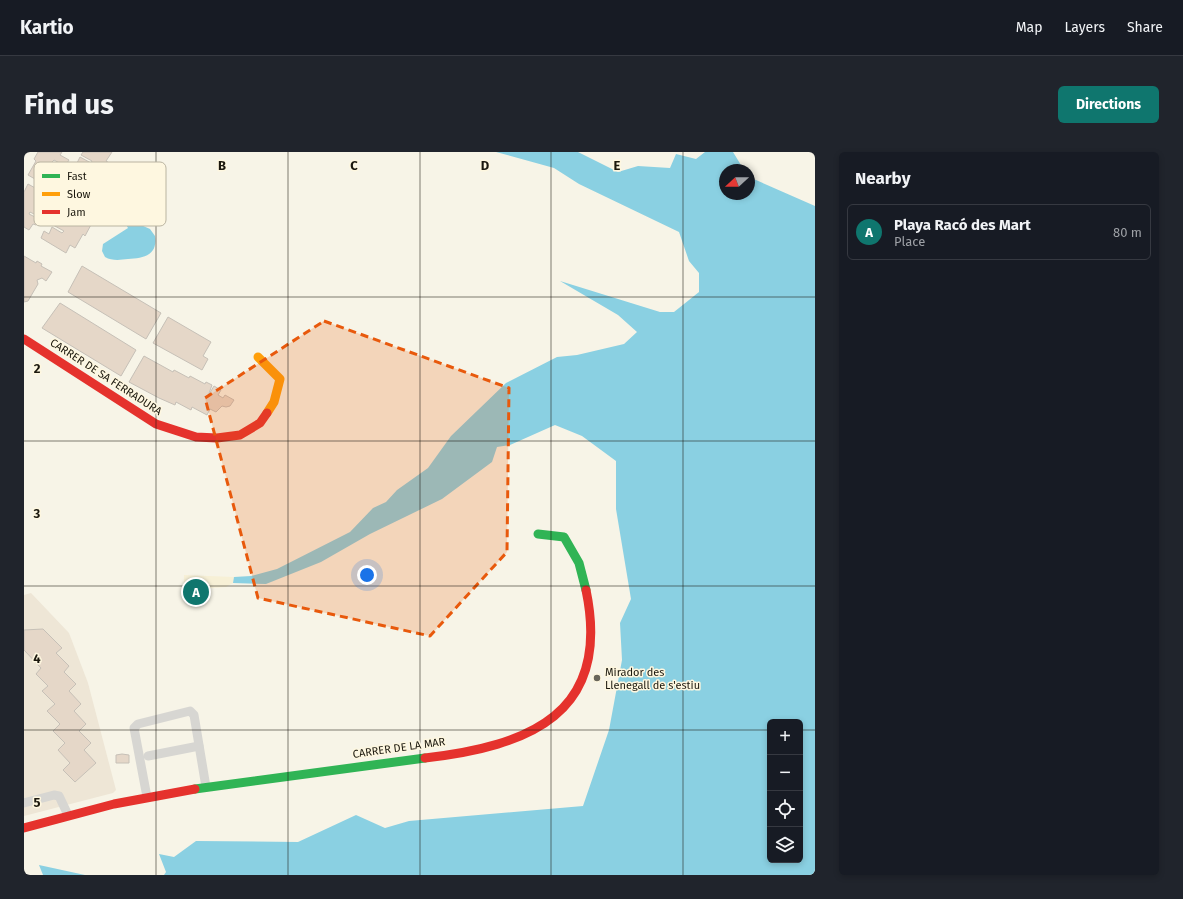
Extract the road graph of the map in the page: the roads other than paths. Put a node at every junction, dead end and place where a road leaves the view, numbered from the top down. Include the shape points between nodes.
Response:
1 (24, 339) edge
2 (258, 357) dead end
3 (538, 534) dead end
4 (199, 746) junction
5 (148, 756) dead end
6 (206, 787) junction
7 (147, 797) junction
8 (24, 803) edge
9 (68, 815) junction
10 (24, 828) edge

1 - 2 street, CARRER DE SA FERRADURA via 156,424 196,437 240,435 260,423 274,402 280,379
3 - 6 street, CARRER DE LA MAR via 564,537 578,562 587,591 593,633 587,670 578,690 561,711 536,728 491,747
4 - 5 lane
4 - 6 lane
4 - 7 lane via 194,714 190,711 138,724 134,728
6 - 7 street, CARRER DE LA MAR
7 - 9 street, CARRER DE LA MAR
8 - 9 lane via 59,796
9 - 10 street, CARRER DE LA MAR

